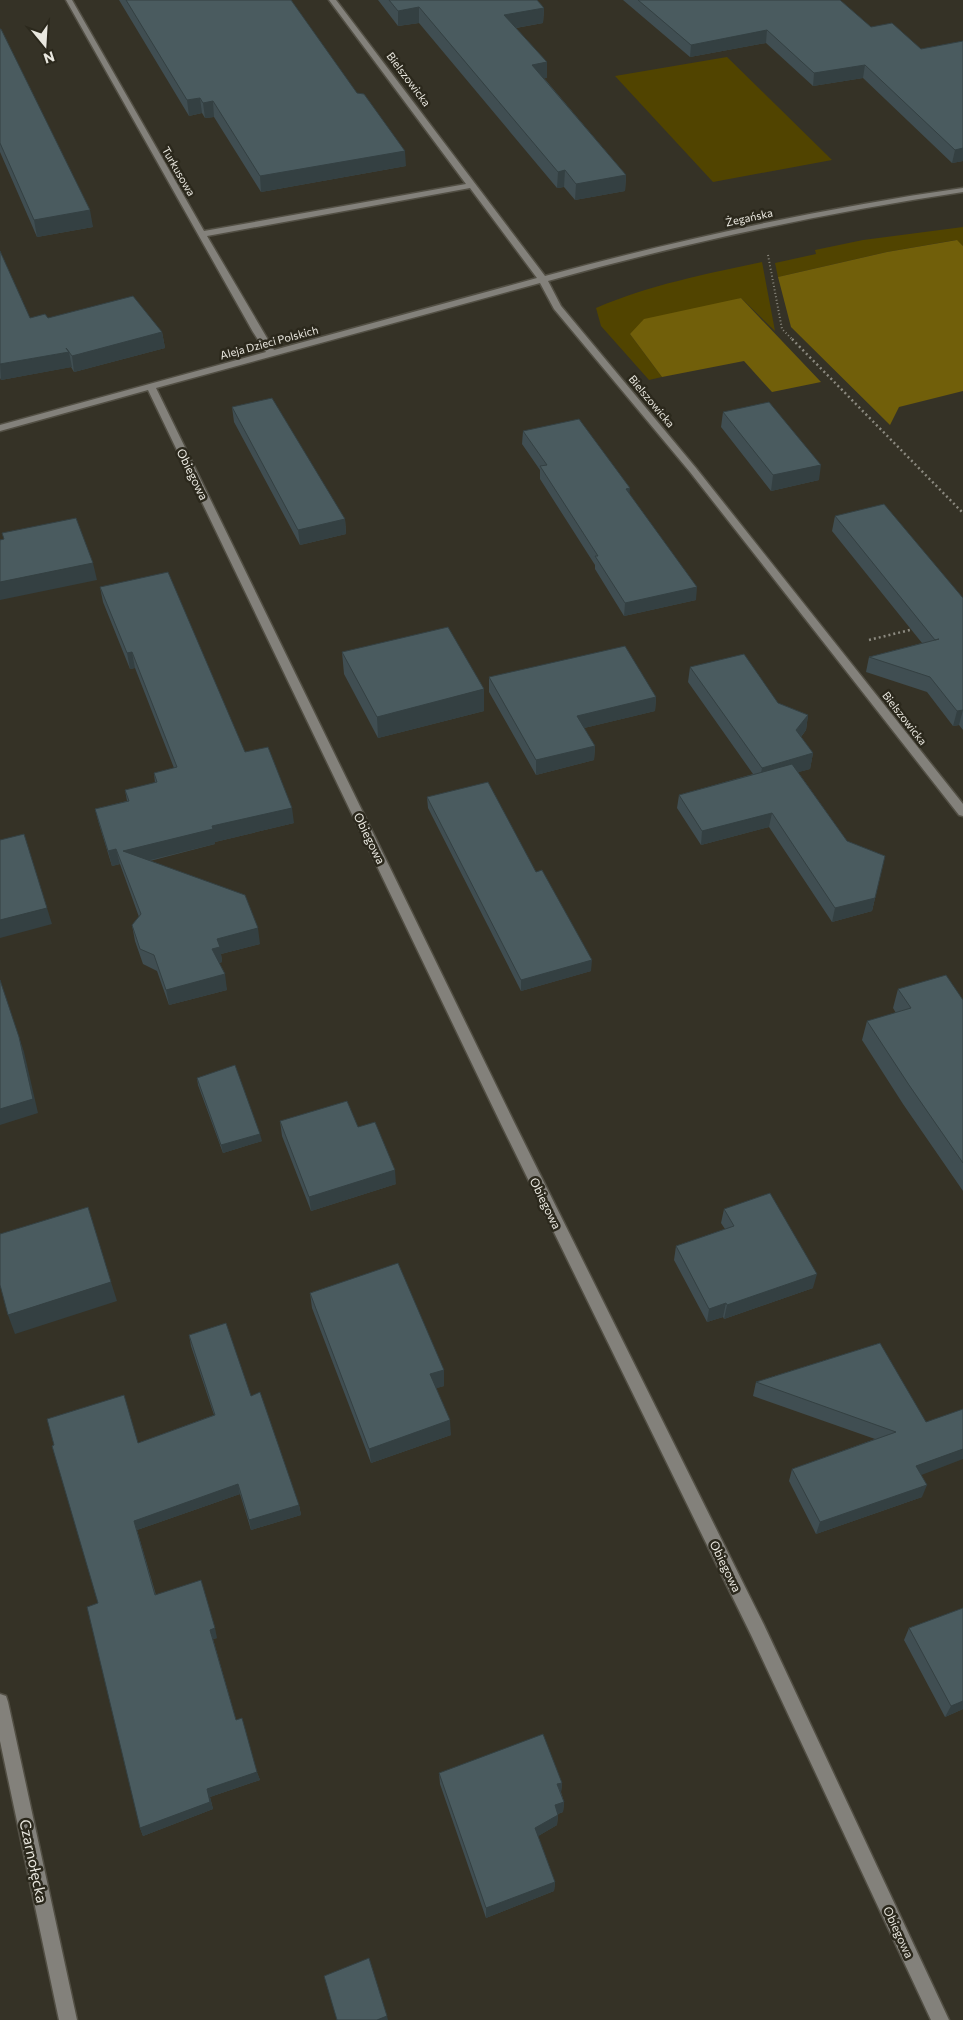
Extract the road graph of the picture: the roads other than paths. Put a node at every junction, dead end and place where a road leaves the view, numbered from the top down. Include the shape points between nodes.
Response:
1 (69, 0) edge
2 (332, 0) edge
3 (473, 185) junction
4 (963, 190) edge
5 (202, 234) junction
6 (543, 280) junction
7 (271, 353) junction
8 (150, 386) junction
9 (0, 428) edge
10 (963, 812) edge
11 (0, 1702) edge
12 (68, 2020) edge
13 (940, 2020) edge

1 - 5 street, Turkusowa
2 - 3 street, Bielszowicka
3 - 5 street
3 - 6 street, Bielszowicka
4 - 6 street, Żegańska via 764,225
5 - 7 street, Turkusowa
6 - 7 street, Aleja Dzieci Polskich
6 - 10 street, Bielszowicka via 557,307 693,470
7 - 8 street, Aleja Dzieci Polskich
8 - 9 street, Aleja Dzieci Polskich
8 - 13 street, Obiegowa via 511,1131 758,1631
11 - 12 street, Czarnołęcka

